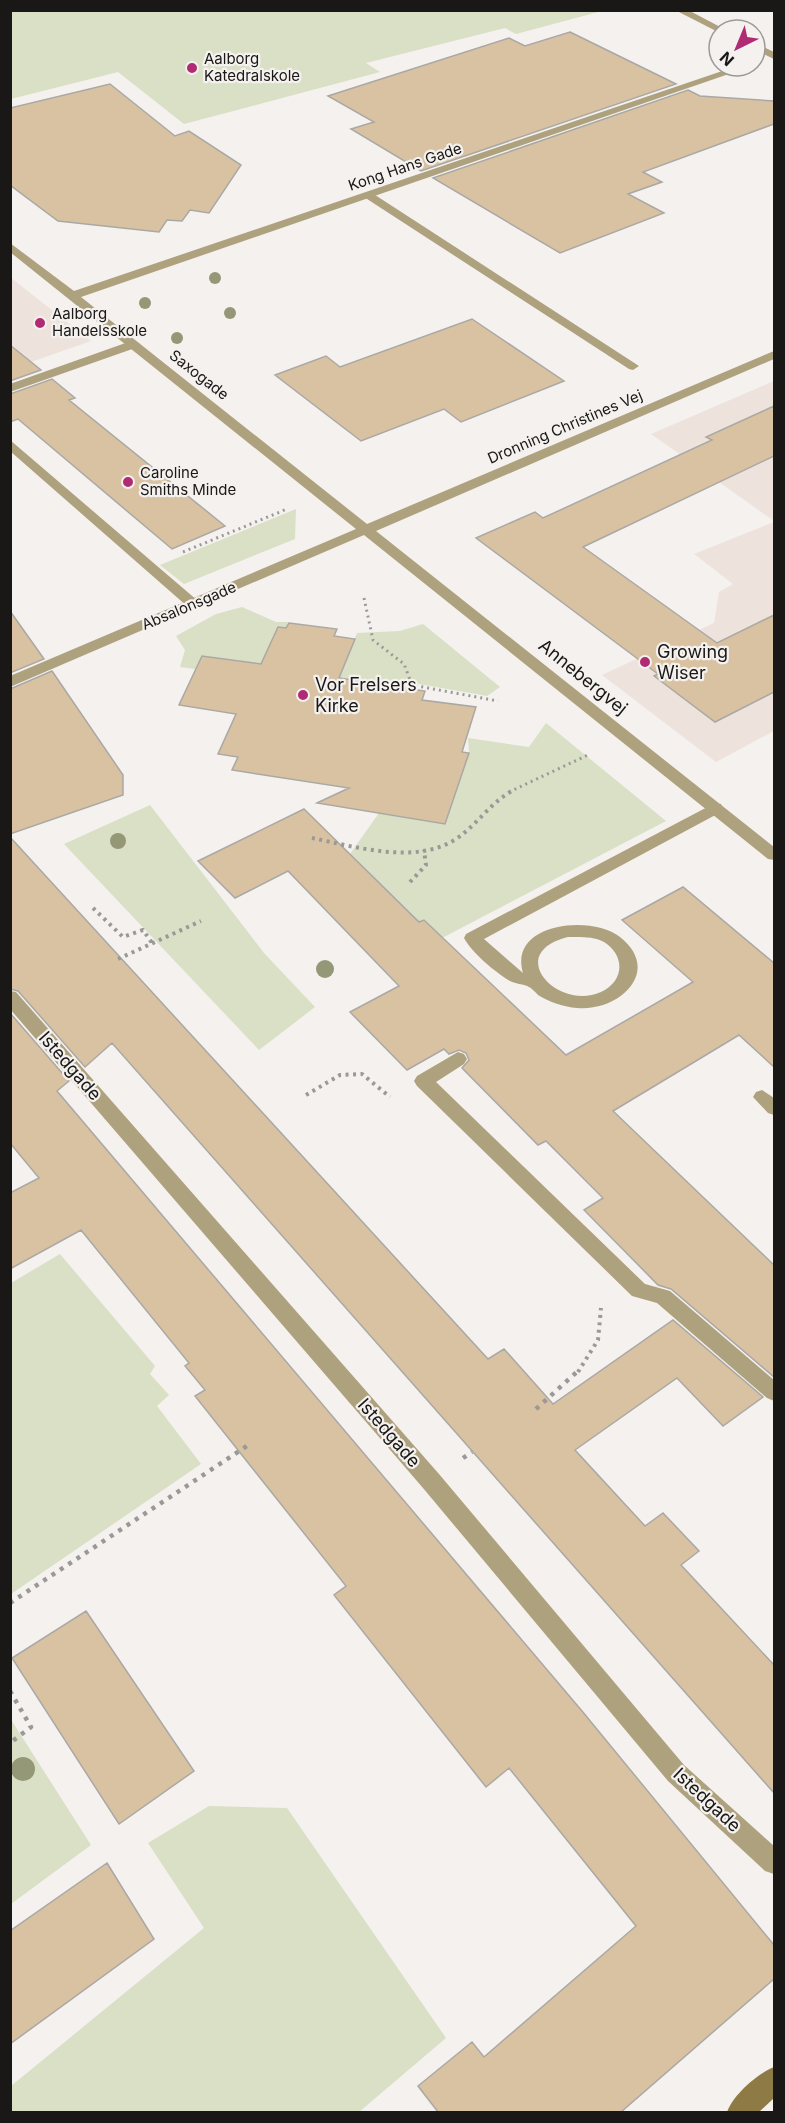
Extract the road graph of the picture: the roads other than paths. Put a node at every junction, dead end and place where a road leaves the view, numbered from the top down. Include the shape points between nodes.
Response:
1 (680, 10) edge
2 (707, 23) edge
3 (712, 78) edge
4 (368, 195) junction
5 (10, 246) edge
6 (72, 296) junction
7 (134, 344) junction
8 (774, 355) edge
9 (633, 366) dead end
10 (10, 388) edge
11 (10, 444) edge
12 (368, 530) junction
13 (193, 604) junction
14 (10, 682) edge
15 (715, 808) junction
16 (774, 855) edge
17 (535, 982) junction
18 (10, 997) edge
19 (458, 1059) dead end
20 (774, 1392) edge
21 (774, 1862) edge
22 (774, 2080) edge
23 (740, 2112) edge

1 - 2 street
3 - 4 street, Kong Hans Gade
4 - 6 street, Kong Hans Gade
4 - 9 street
5 - 6 street, Saxogade
6 - 7 street, Saxogade
7 - 10 street
7 - 12 street, Saxogade
8 - 12 street, Dronning Christines Vej
11 - 13 street
12 - 13 street, Absalonsgade
12 - 15 street, Annebergvej
13 - 14 street, Absalonsgade
15 - 16 street, Annebergvej
15 - 17 street via 472,938 518,978
17 - 17 street via 567,1000 596,1001 620,989 628,976 628,962 621,948 608,937 590,931 561,931 538,942 530,955 529,969
18 - 21 street, Istedgade via 431,1481 676,1773
19 - 20 street via 423,1081 639,1290 663,1297
22 - 23 street

